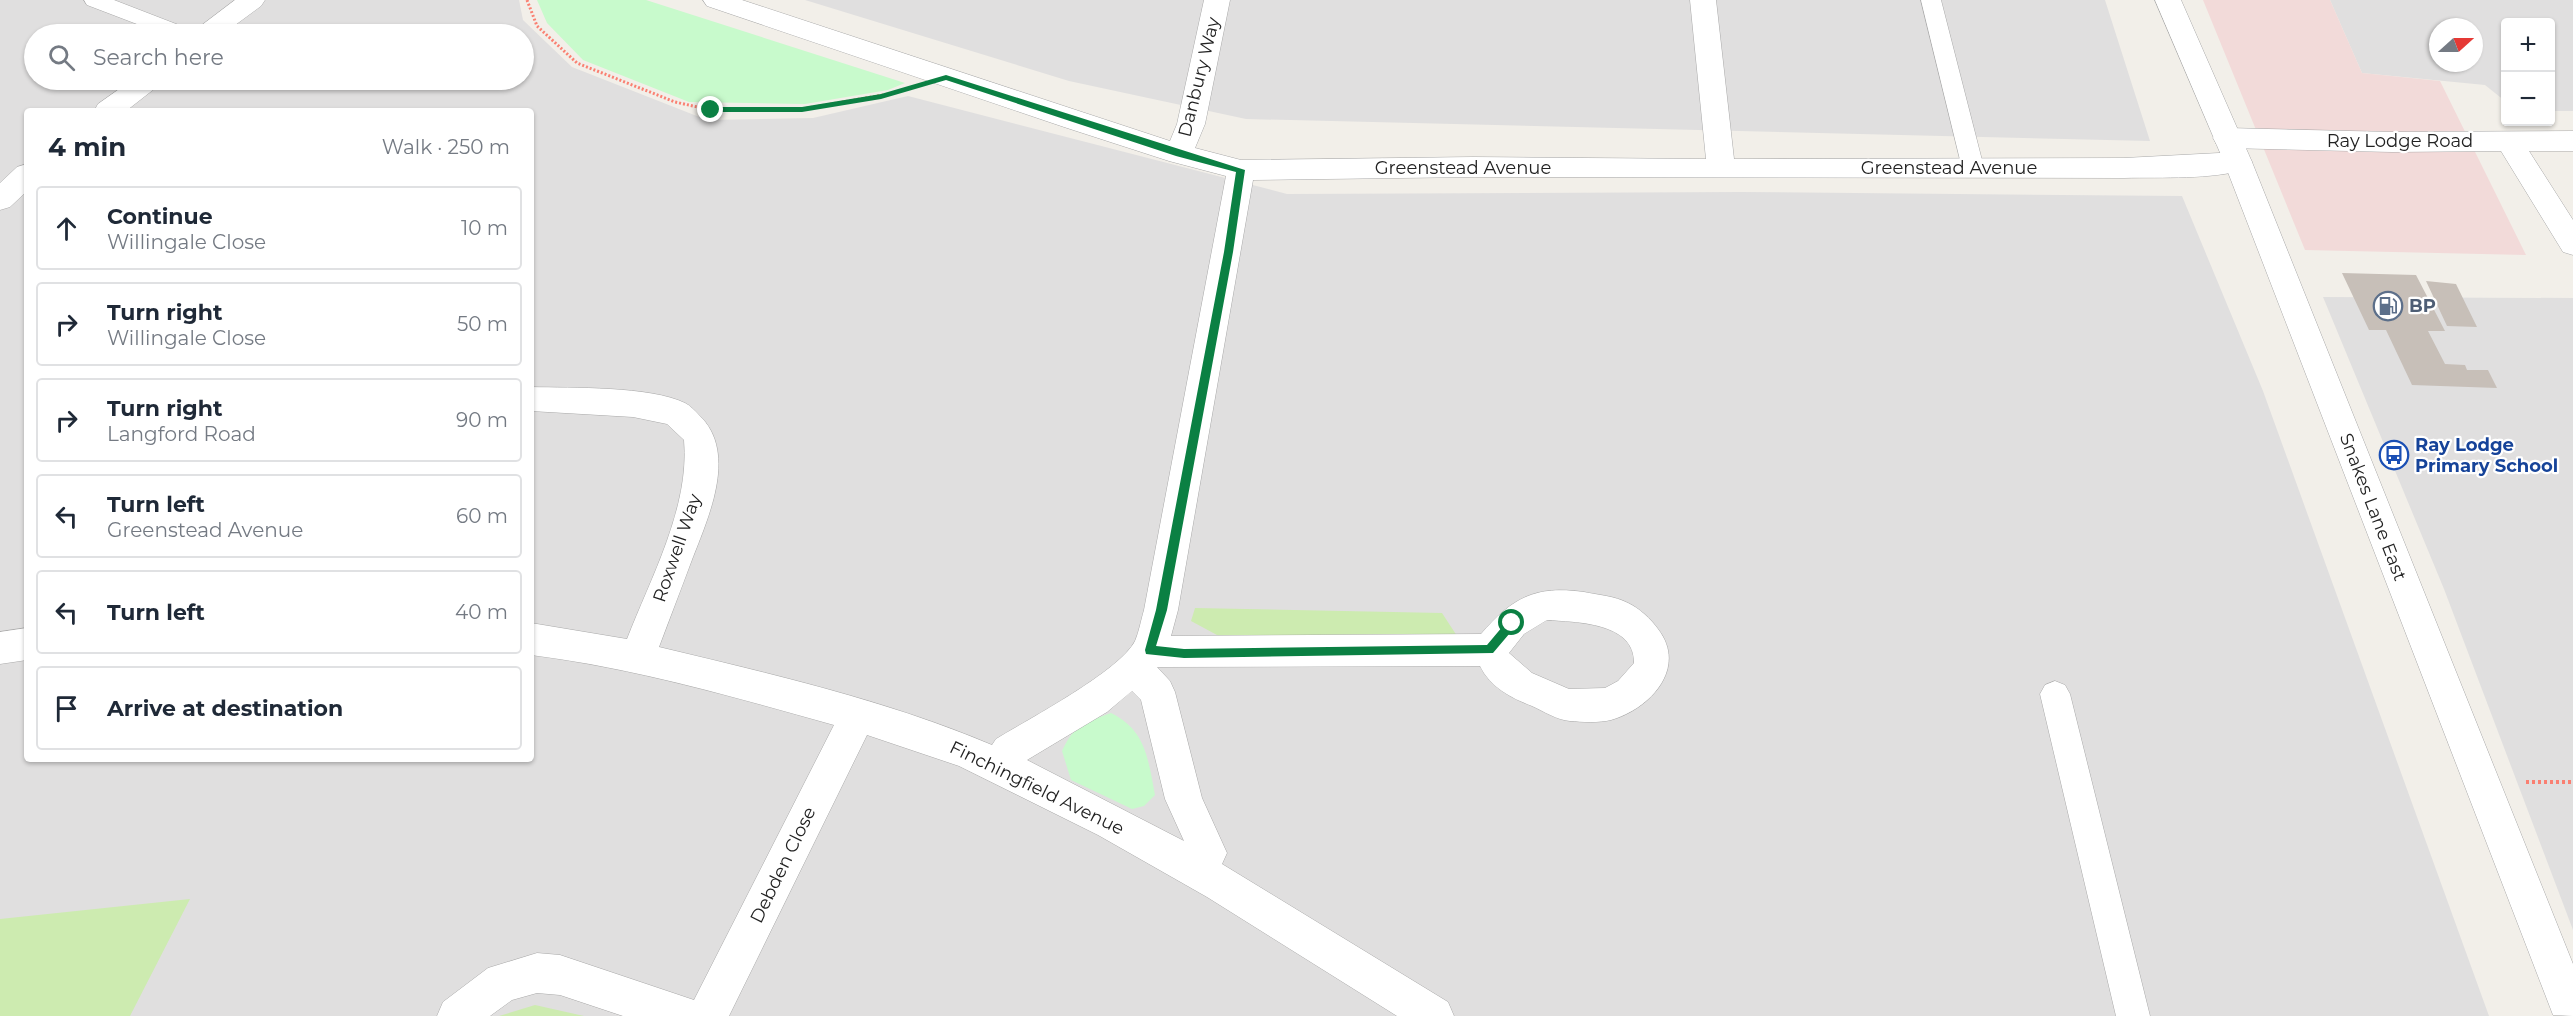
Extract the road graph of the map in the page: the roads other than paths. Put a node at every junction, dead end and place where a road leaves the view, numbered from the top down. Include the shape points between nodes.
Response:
1 (94, 0) edge
2 (252, 0) edge
3 (1217, 0) edge
4 (1703, 0) edge
5 (1931, 0) edge
6 (2168, 0) edge
7 (727, 1) edge
8 (156, 24) edge
9 (220, 24) edge
10 (136, 90) edge
11 (112, 108) edge
12 (2509, 141) junction
13 (2573, 141) edge
14 (2232, 150) junction
15 (1179, 154) junction
16 (1973, 168) junction
17 (1241, 170) junction
18 (1720, 170) junction
19 (24, 177) edge
20 (0, 201) edge
21 (2573, 244) edge
22 (534, 399) edge
23 (534, 639) edge
24 (24, 644) edge
25 (0, 648) edge
26 (1490, 650) dead end
27 (638, 656) junction
28 (1142, 659) junction
29 (2055, 694) dead end
30 (858, 715) junction
31 (999, 765) junction
32 (1199, 871) junction
33 (2573, 1015) edge
34 (457, 1016) edge
35 (683, 1016) edge
36 (708, 1016) edge
37 (1434, 1016) edge
38 (2133, 1016) edge

1 - 8 lane
2 - 9 street
3 - 15 street, Danbury Way via 1191,124
4 - 18 street
5 - 16 lane
6 - 14 street, Snakes Lane East
7 - 15 street, Greenstead Avenue
10 - 11 street
12 - 13 street, Ray Lodge Road
12 - 14 street, Ray Lodge Road
12 - 21 street
14 - 16 street, Greenstead Avenue via 2196,166
14 - 33 street, Snakes Lane East
15 - 17 street, Greenstead Avenue
16 - 18 street, Greenstead Avenue
17 - 18 street, Greenstead Avenue
17 - 28 street via 1161,610
19 - 20 street
22 - 27 street, Roxwell Way via 633,404 676,413 699,435 702,465 696,505
23 - 27 street, Finchingfield Avenue
24 - 25 street
26 - 28 street via 1184,653
27 - 30 street, Finchingfield Avenue
28 - 31 street via 1094,699 1009,751
28 - 32 street via 1156,692 1184,799 1208,853
29 - 38 lane
30 - 31 street, Finchingfield Avenue via 927,735
30 - 36 street, Debden Close
31 - 32 street, Finchingfield Avenue
32 - 37 street, Finchingfield Avenue
34 - 35 street via 502,982 537,973 560,975

